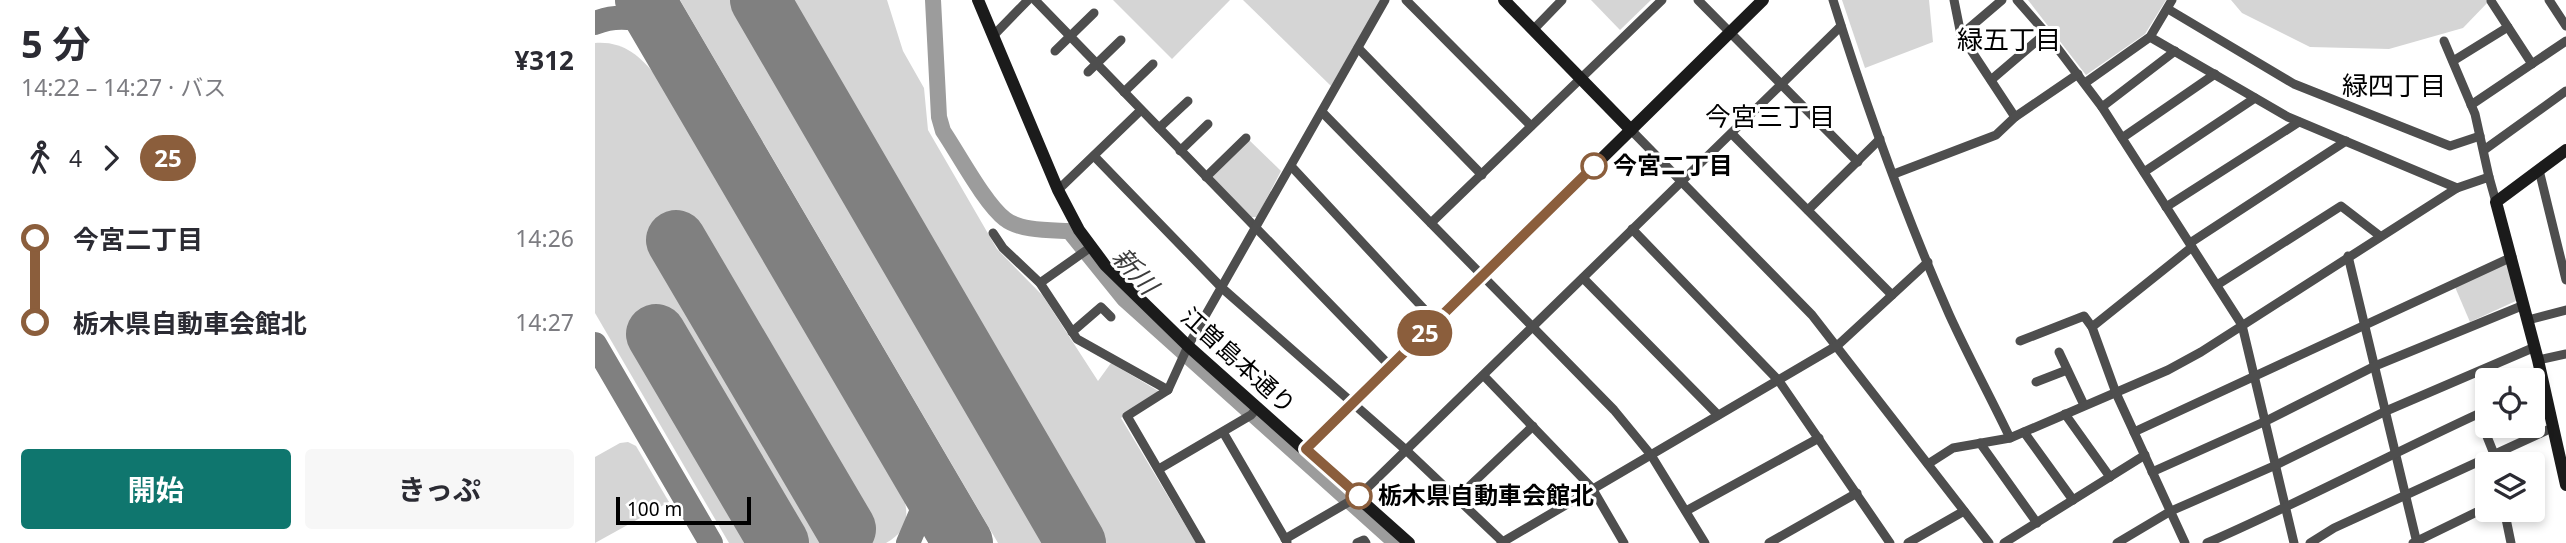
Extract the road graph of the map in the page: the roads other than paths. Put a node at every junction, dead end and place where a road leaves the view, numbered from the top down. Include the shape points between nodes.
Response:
1 (978, 0) edge
2 (1028, 0) edge
3 (1035, 0) edge
4 (1385, 0) edge
5 (1406, 0) edge
6 (1504, 0) edge
7 (1562, 0) edge
8 (1662, 0) edge
9 (1698, 0) edge
10 (1763, 0) edge
11 (1833, 0) edge
12 (1954, 0) edge
13 (2002, 0) edge
14 (2017, 0) edge
15 (2549, 0) edge
16 (2491, 1) edge
17 (2170, 5) edge
18 (1094, 13) dead end
19 (1842, 26) junction
20 (2566, 26) edge
21 (2508, 27) junction
22 (1533, 30) junction
23 (1730, 33) junction
24 (2046, 33) junction
25 (1961, 35) junction
26 (993, 36) junction
27 (1070, 37) junction
28 (2150, 37) junction
29 (1121, 40) dead end
30 (2444, 41) dead end
31 (2566, 41) edge
32 (1358, 48) junction
33 (1055, 51) dead end
34 (2175, 51) junction
35 (2452, 61) junction
36 (1097, 64) junction
37 (1153, 64) dead end
38 (2532, 64) junction
39 (1088, 72) dead end
40 (2215, 74) junction
41 (1581, 78) junction
42 (2081, 79) junction
43 (1991, 80) junction
44 (1782, 85) junction
45 (2566, 91) edge
46 (1124, 92) junction
47 (2255, 98) junction
48 (1188, 102) dead end
49 (2471, 105) junction
50 (2102, 107) junction
51 (1141, 110) junction
52 (1322, 112) junction
53 (2015, 117) junction
54 (2299, 121) junction
55 (1209, 124) dead end
56 (1531, 126) junction
57 (1159, 128) junction
58 (1631, 130) junction
59 (1732, 134) junction
60 (2480, 136) junction
61 (1246, 138) dead end
62 (2122, 138) junction
63 (1880, 139) junction
64 (2346, 141) junction
65 (2484, 149) junction
66 (2566, 150) edge
67 (1180, 151) junction
68 (1094, 156) junction
69 (1858, 162) junction
70 (1291, 166) junction
71 (2539, 170) junction
72 (2144, 172) junction
73 (1894, 174) junction
74 (1482, 175) junction
75 (1206, 177) junction
76 (2489, 177) junction
77 (1682, 180) junction
78 (2457, 188) junction
79 (1058, 190) junction
80 (2496, 202) junction
81 (2166, 207) junction
82 (1808, 210) junction
83 (1431, 223) junction
84 (1256, 229) junction
85 (1632, 229) junction
86 (993, 233) dead end
87 (2379, 236) junction
88 (2191, 245) junction
89 (1091, 247) junction
90 (2348, 256) junction
91 (2512, 257) junction
92 (1928, 262) junction
93 (1483, 276) junction
94 (1583, 278) junction
95 (2566, 280) edge
96 (1040, 283) junction
97 (2217, 285) junction
98 (1222, 288) junction
99 (1892, 295) junction
100 (2524, 305) junction
101 (2566, 310) edge
102 (1111, 317) dead end
103 (2528, 320) junction
104 (1436, 322) junction
105 (2365, 324) junction
106 (2242, 325) junction
107 (2092, 327) junction
108 (1534, 328) junction
109 (1072, 332) junction
110 (2021, 341) dead end
111 (1838, 345) junction
112 (1188, 346) junction
113 (2059, 352) dead end
114 (2537, 353) junction
115 (2566, 354) edge
116 (1390, 366) junction
117 (2375, 366) junction
118 (2067, 370) junction
119 (1485, 377) junction
120 (2255, 377) junction
121 (1779, 381) junction
122 (2036, 382) dead end
123 (1168, 390) junction
124 (2116, 393) junction
125 (1351, 404) junction
126 (2084, 405) junction
127 (1258, 407) junction
128 (2386, 411) junction
129 (2065, 414) junction
130 (1718, 415) junction
131 (2266, 421) junction
132 (1533, 426) junction
133 (2554, 427) junction
134 (1223, 432) junction
135 (2024, 432) junction
136 (2134, 432) junction
137 (1819, 438) junction
138 (2010, 438) junction
139 (1980, 443) junction
140 (1306, 449) junction
141 (1407, 451) junction
142 (2394, 452) junction
143 (2492, 452) edge
144 (2507, 452) edge
145 (1651, 455) junction
146 (2145, 455) junction
147 (2563, 456) edge
148 (1928, 464) junction
149 (2276, 465) junction
150 (2475, 467) edge
151 (1159, 469) junction
152 (2152, 472) junction
153 (2110, 477) junction
154 (2566, 485) edge
155 (1592, 488) junction
156 (1857, 493) junction
157 (1359, 496) junction
158 (2405, 496) junction
159 (1457, 498) junction
160 (2073, 500) junction
161 (2286, 509) junction
162 (1686, 511) junction
163 (1964, 511) junction
164 (2171, 512) junction
165 (2475, 513) edge
166 (2507, 522) edge
167 (2037, 523) junction
168 (1286, 541) edge
169 (2415, 542) edge
170 (1202, 543) edge
171 (1357, 543) edge
172 (1366, 543) edge
173 (1409, 543) edge
174 (1502, 543) edge
175 (1624, 543) edge
176 (1705, 543) edge
177 (1769, 543) edge
178 (1890, 543) edge
179 (1908, 543) edge
180 (1989, 543) edge
181 (2004, 543) edge
182 (2117, 543) edge
183 (2185, 543) edge
184 (2207, 543) edge
185 (2294, 543) edge
186 (2311, 543) edge
187 (2511, 543) edge

1 - 26 street, 江曽島本通り
2 - 26 street
3 - 27 street
4 - 32 street
5 - 56 street
6 - 22 street
7 - 22 street
8 - 41 street
9 - 23 street
10 - 23 street
11 - 19 street
12 - 25 street
13 - 25 street
14 - 24 street
15 - 20 street
16 - 21 street
17 - 28 street
17 - 60 street via 2294,85 2450,146
18 - 27 street
19 - 44 street
19 - 63 street
21 - 35 street
21 - 38 street
22 - 41 street
23 - 44 street
23 - 58 street
24 - 42 street
24 - 43 street
25 - 43 street
26 - 79 street, 江曽島本通り
27 - 33 street
27 - 36 street
28 - 34 street
28 - 42 street
29 - 36 street
30 - 35 street
31 - 38 street
32 - 52 street
32 - 74 street
34 - 40 street
34 - 50 street
35 - 49 street
36 - 39 street
36 - 46 street
37 - 46 street
38 - 49 street
40 - 47 street
40 - 62 street
41 - 56 street
41 - 58 street
42 - 50 street
42 - 53 street
43 - 53 street
44 - 59 street
44 - 69 street
45 - 65 street
46 - 51 street
47 - 54 street
47 - 72 street
48 - 57 street
49 - 60 street
50 - 62 street
51 - 57 street
51 - 68 street
52 - 70 street
52 - 83 street
53 - 73 street via 1996,135
54 - 64 street
54 - 81 street
55 - 67 street
56 - 74 street
57 - 67 street
58 - 77 street
58 - 93 street
59 - 77 street
59 - 82 street
60 - 65 street
61 - 75 street
62 - 72 street
63 - 69 street
63 - 73 street
64 - 78 street
64 - 88 street
65 - 76 street
66 - 71 street
67 - 75 street
68 - 79 street
68 - 98 street
69 - 82 street
70 - 84 street
70 - 104 street
71 - 80 street
71 - 95 street
72 - 81 street
73 - 92 street
74 - 83 street
75 - 84 street
76 - 78 street
76 - 80 street
77 - 85 street
77 - 111 street
78 - 87 street
79 - 89 street, 江曽島本通り
80 - 91 street
81 - 88 street
82 - 99 street
83 - 93 street
84 - 98 street
84 - 116 street
85 - 94 street
85 - 121 street
86 - 96 street
87 - 90 street
87 - 97 street via 2341,206
88 - 97 street
88 - 107 street
89 - 96 street
89 - 112 street, 江曽島本通り via 1129,291
90 - 105 street
90 - 106 street
91 - 100 street
91 - 105 street
92 - 99 street
92 - 138 street
93 - 104 street
93 - 108 street
94 - 108 street
94 - 130 street
96 - 109 street
97 - 106 street
98 - 112 street
98 - 125 street
99 - 111 street
100 - 103 street
100 - 117 street
101 - 103 street
102 - 109 street via 1101,307
103 - 114 street
104 - 116 street
105 - 117 street
105 - 120 street
106 - 120 street
106 - 124 street via 2201,352
107 - 110 street via 2084,316
107 - 124 street
108 - 119 street
108 - 145 street
109 - 123 street
111 - 121 street
111 - 148 street
112 - 123 street
112 - 127 street, 江曽島本通り
113 - 118 street
114 - 115 street
114 - 128 street
114 - 133 street
116 - 125 street
117 - 128 street
117 - 131 street
118 - 122 street
118 - 126 street
119 - 132 street
119 - 141 street
120 - 131 street
120 - 136 street
121 - 130 street
121 - 137 street
123 - 151 street via 1127,416
124 - 126 street
124 - 136 street
125 - 140 street
125 - 141 street
126 - 129 street
127 - 134 street
127 - 140 street, 江曽島本通り
128 - 142 street
128 - 149 street
129 - 135 street
129 - 153 street
130 - 145 street
131 - 149 street
131 - 152 street
132 - 155 street
132 - 159 street
133 - 144 street
133 - 147 street
134 - 151 street
134 - 168 street
135 - 138 street
135 - 160 street
136 - 146 street
137 - 156 street
137 - 162 street
138 - 139 street
139 - 148 street via 1953,448
139 - 167 street
140 - 157 street, 江曽島本通り
141 - 157 street
141 - 159 street
142 - 143 street via 2478,414
142 - 158 street
142 - 161 street
145 - 155 street
145 - 162 street
146 - 152 street
146 - 153 street
147 - 154 street
148 - 163 street
149 - 161 street
149 - 164 street
150 - 158 street
151 - 170 street
152 - 164 street
153 - 160 street
155 - 174 street
155 - 175 street
156 - 177 street
156 - 178 street
157 - 168 street
157 - 173 street, 江曽島本通り
158 - 169 street
158 - 186 street
159 - 174 street
160 - 167 street
161 - 184 street
161 - 185 street
162 - 176 street
163 - 179 street
163 - 180 street
164 - 182 street
164 - 183 street
165 - 169 street
166 - 187 street
167 - 181 street
171 - 172 street

